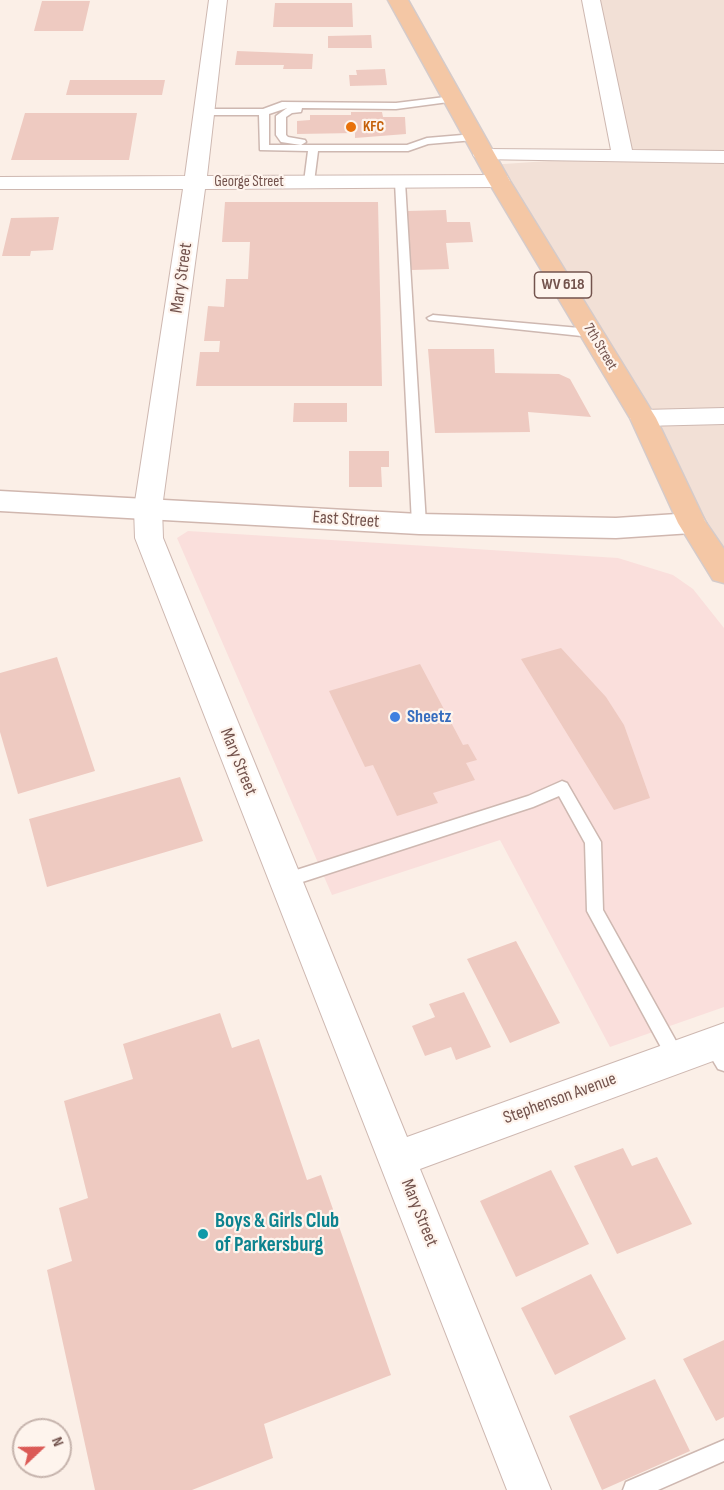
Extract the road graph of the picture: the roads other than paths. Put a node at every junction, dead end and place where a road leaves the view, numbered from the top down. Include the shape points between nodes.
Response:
1 (218, 0) edge
2 (398, 0) edge
3 (591, 0) edge
4 (453, 99) junction
5 (368, 105) junction
6 (204, 112) junction
7 (264, 112) junction
8 (479, 146) junction
9 (313, 148) junction
10 (387, 148) junction
11 (622, 156) junction
12 (724, 158) edge
13 (499, 181) junction
14 (195, 182) junction
15 (309, 182) junction
16 (400, 182) junction
17 (0, 183) edge
18 (434, 318) dead end
19 (591, 333) junction
20 (724, 416) edge
21 (643, 418) junction
22 (0, 501) edge
23 (148, 507) junction
24 (692, 523) junction
25 (418, 524) junction
26 (724, 572) edge
27 (287, 880) junction
28 (720, 1049) edge
29 (675, 1056) junction
30 (397, 1159) junction
31 (724, 1450) edge
32 (529, 1490) edge
33 (634, 1490) edge

1 - 6 street, Mary Street
2 - 4 main road, 7th Street / WV 618
3 - 11 street
4 - 5 lane
4 - 8 main road, 7th Street / WV 618
5 - 7 lane via 282,105
5 - 10 lane via 361,109 290,110 281,116 281,135 297,142 380,143
6 - 7 lane
6 - 14 street, Mary Street
7 - 9 lane via 264,148
8 - 10 lane via 427,141 408,148
8 - 11 street
8 - 13 main road, 7th Street / WV 618
9 - 10 lane
9 - 15 lane
11 - 12 street
13 - 16 street, George Street
13 - 19 main road, 7th Street / WV 618
14 - 15 street, George Street
14 - 17 street, George Street
14 - 23 street, Mary Street
15 - 16 street, George Street
16 - 25 lane
18 - 19 lane
19 - 21 main road, 7th Street / WV 618
20 - 21 street
21 - 24 main road, 7th Street / WV 618
22 - 23 main road, East Street
23 - 25 main road, East Street
23 - 27 street, Mary Street via 149,538
24 - 25 main road, East Street via 615,528
24 - 26 main road, 7th Street / WV 618
27 - 29 lane via 534,801 562,787 593,842 595,911
27 - 30 street, Mary Street
28 - 29 street, Stephenson Avenue
29 - 30 street, Stephenson Avenue
30 - 32 street, Mary Street
31 - 33 lane

